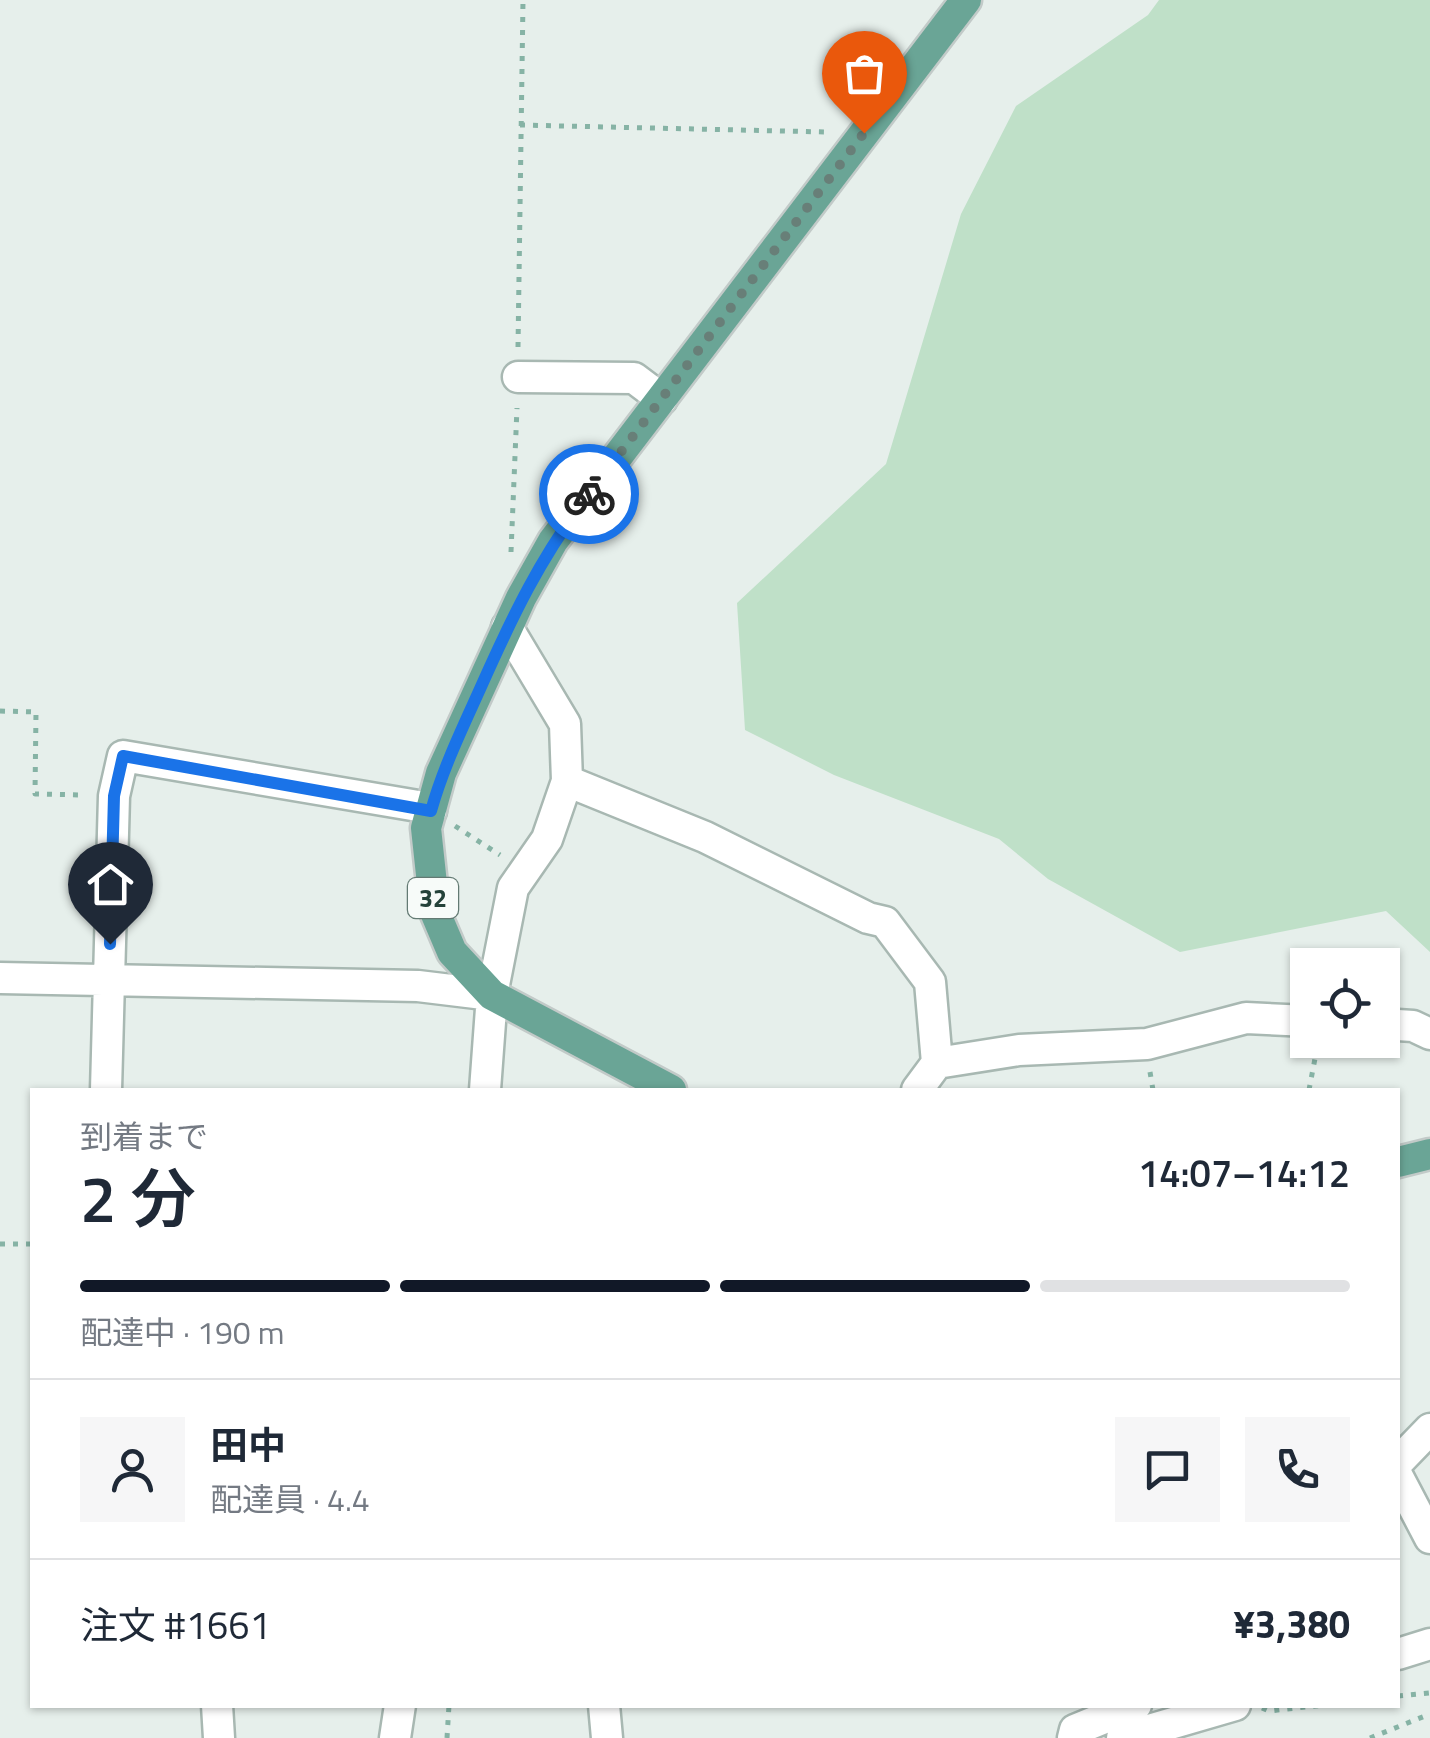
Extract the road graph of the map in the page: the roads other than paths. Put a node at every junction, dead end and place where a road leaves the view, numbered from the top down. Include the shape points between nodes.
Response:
1 (966, 0) edge
2 (518, 376) road end
3 (662, 398) junction
4 (507, 627) junction
5 (568, 781) junction
6 (431, 811) junction
7 (0, 978) edge
8 (109, 980) junction
9 (492, 996) junction
10 (1290, 1020) edge
11 (1400, 1025) edge
12 (1430, 1034) edge
13 (936, 1063) junction
14 (106, 1088) edge
15 (485, 1088) edge
16 (667, 1088) edge
17 (918, 1088) edge
18 (1430, 1154) edge
19 (1400, 1162) edge
20 (1430, 1429) edge
21 (1400, 1460) edge
22 (1400, 1481) edge
23 (1430, 1538) edge
24 (1430, 1644) edge
25 (1400, 1653) edge
26 (216, 1708) edge
27 (400, 1708) edge
28 (604, 1708) edge
29 (1129, 1708) edge
30 (1225, 1708) edge
31 (219, 1738) edge
32 (395, 1738) edge
33 (607, 1738) edge
34 (1072, 1738) edge
35 (1122, 1738) edge

1 - 3 main road, 32
2 - 3 street via 634,378
3 - 4 main road, 32 via 553,541
4 - 5 street via 565,724
4 - 6 main road, 32
5 - 9 street via 547,840 513,888
5 - 13 street via 885,922 930,982
6 - 8 street via 123,756 114,796
6 - 9 main road, 32 via 426,828 435,912 452,952
7 - 8 street
8 - 9 street via 418,986
8 - 14 street
9 - 15 street
9 - 16 main road, 32
10 - 13 street via 1246,1018 1147,1044 1019,1050
11 - 12 street
13 - 17 street
18 - 19 main road
20 - 21 street
22 - 23 street
24 - 25 street
26 - 31 street
27 - 32 street
28 - 33 street
29 - 34 street via 1075,1730
30 - 35 street

